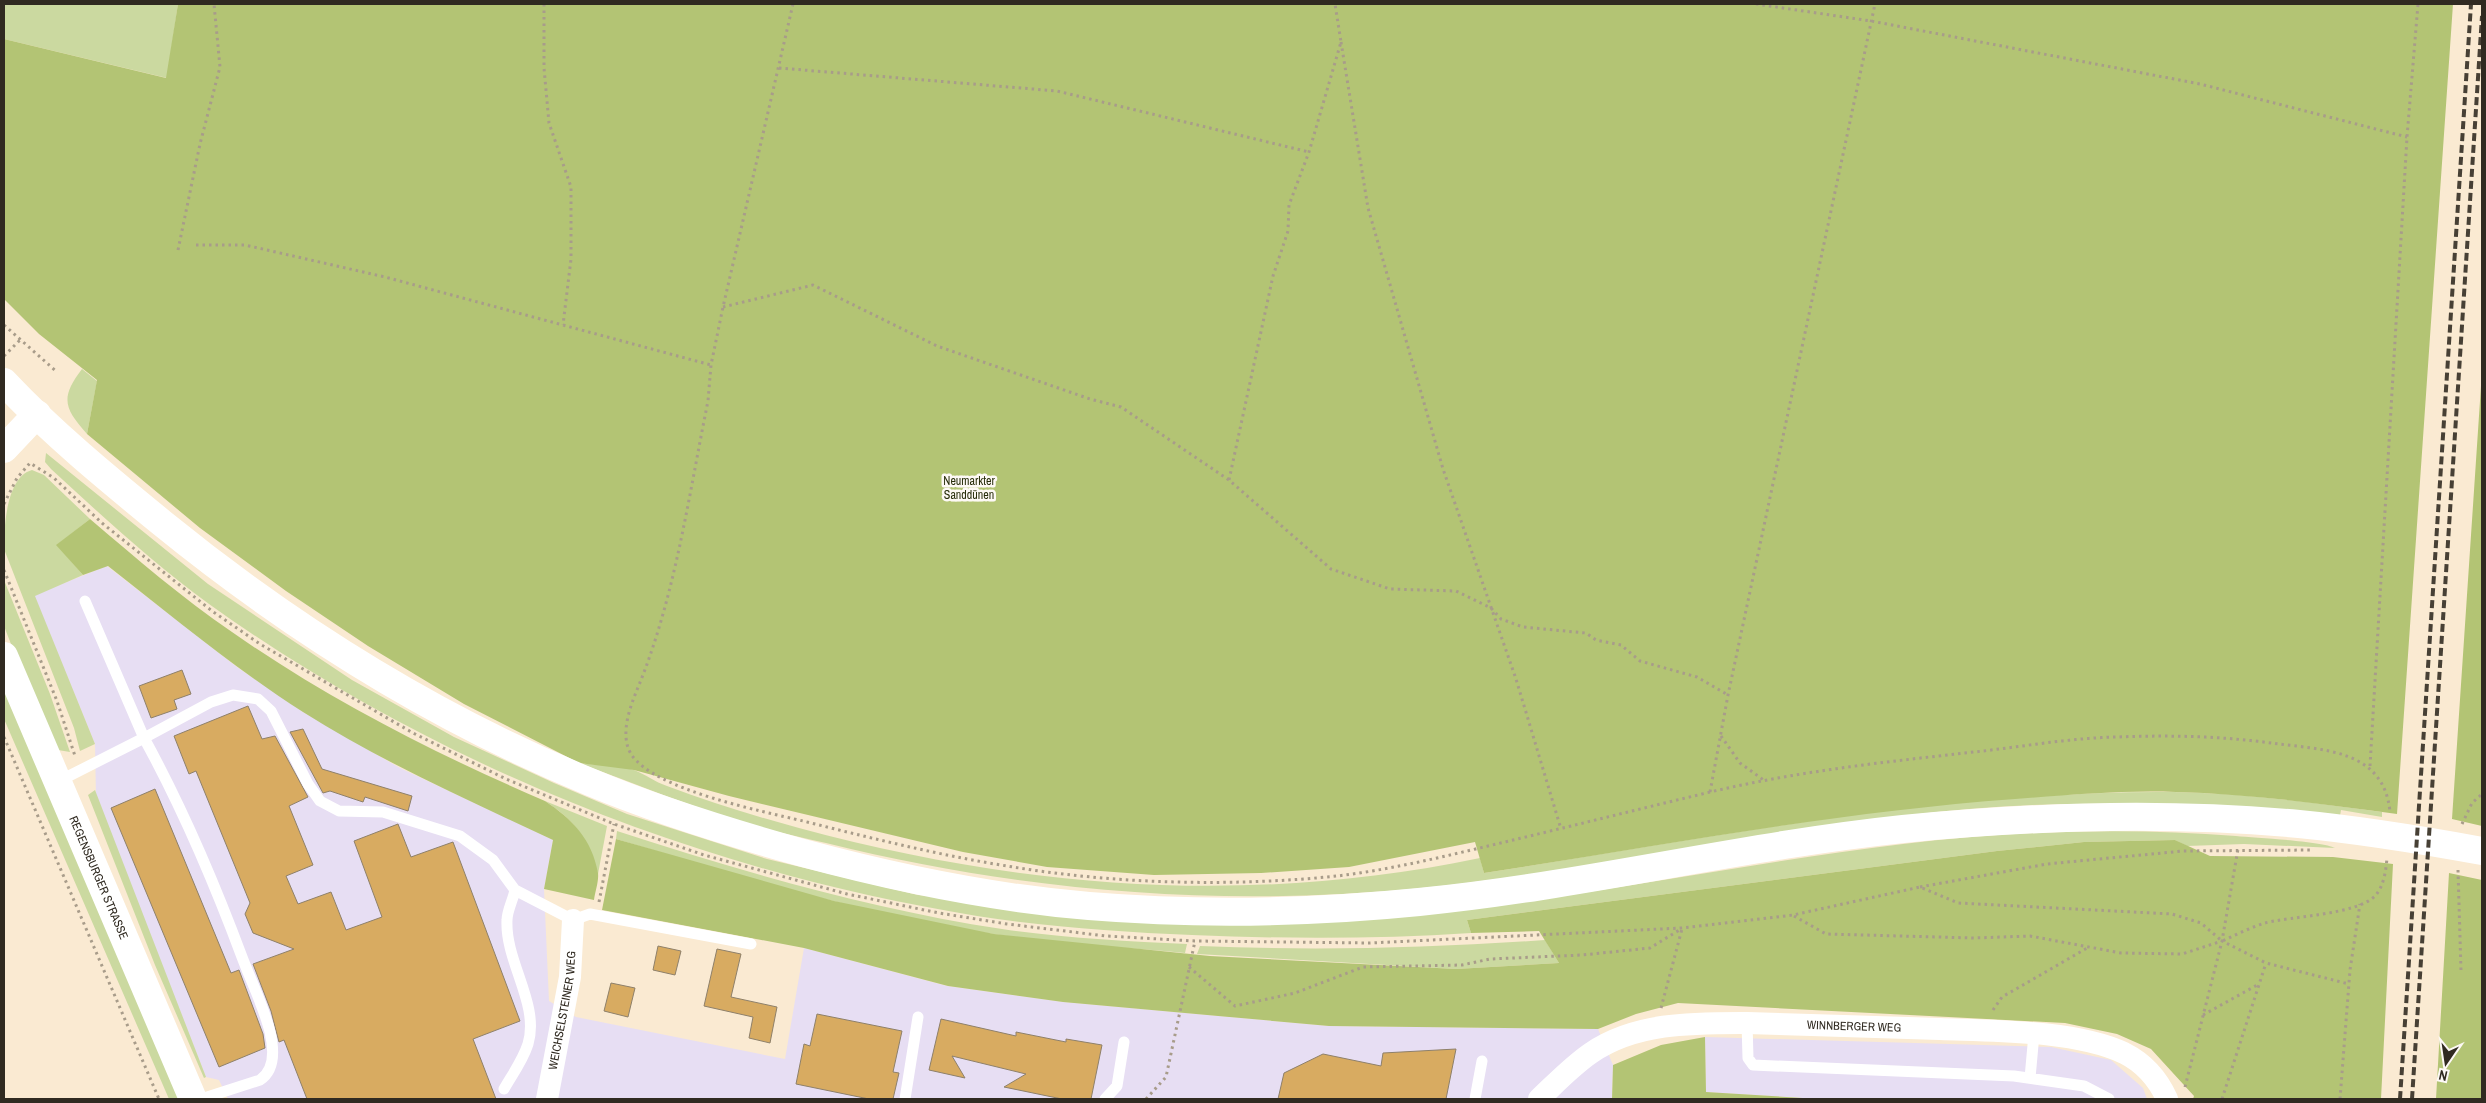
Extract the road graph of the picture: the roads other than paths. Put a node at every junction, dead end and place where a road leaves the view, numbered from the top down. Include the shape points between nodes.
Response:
1 (7, 392) edge
2 (37, 414) junction
3 (4, 449) edge
4 (85, 601) dead end
5 (4, 656) edge
6 (144, 738) junction
7 (57, 782) junction
8 (2482, 851) edge
9 (515, 890) junction
10 (573, 920) junction
11 (751, 944) dead end
12 (918, 1017) dead end
13 (1747, 1023) junction
14 (2034, 1034) junction
15 (1124, 1042) dead end
16 (1482, 1061) dead end
17 (2030, 1078) junction
18 (504, 1089) dead end
19 (2176, 1095) edge
20 (193, 1099) edge
21 (201, 1099) edge
22 (547, 1099) edge
23 (905, 1099) edge
24 (1105, 1099) edge
25 (1475, 1099) edge
26 (1540, 1099) edge
27 (2108, 1099) edge

1 - 2 main road
2 - 3 main road
2 - 8 main road via 210,562 353,660 441,710 549,764 652,806 836,862 954,887 1084,906 1244,912 1338,908 1495,892 1901,829 2107,817 2218,820 2338,829
4 - 6 lane
5 - 7 main road, REGENSBURGER STRASSE
6 - 7 lane
6 - 9 lane via 211,702 233,695 258,699 271,711 320,801 339,810 384,812 460,836 493,860
6 - 21 lane via 177,798 220,899 270,1032 272,1064 267,1075
7 - 20 main road, REGENSBURGER STRASSE
9 - 10 lane
9 - 18 lane via 507,919 510,950 527,1001 530,1025 528,1045
10 - 11 lane via 586,914 597,915
10 - 22 street, WEICHSELSTEINER WEG via 570,977
12 - 23 lane
13 - 14 street, WINNBERGER WEG
13 - 17 lane via 1748,1058 1753,1065
13 - 26 street, WINNBERGER WEG via 1655,1028 1615,1040 1576,1064
14 - 17 lane
14 - 19 street, WINNBERGER WEG via 2098,1044 2123,1053 2145,1067
15 - 24 lane via 1117,1086
16 - 25 lane
17 - 27 lane via 2084,1086

